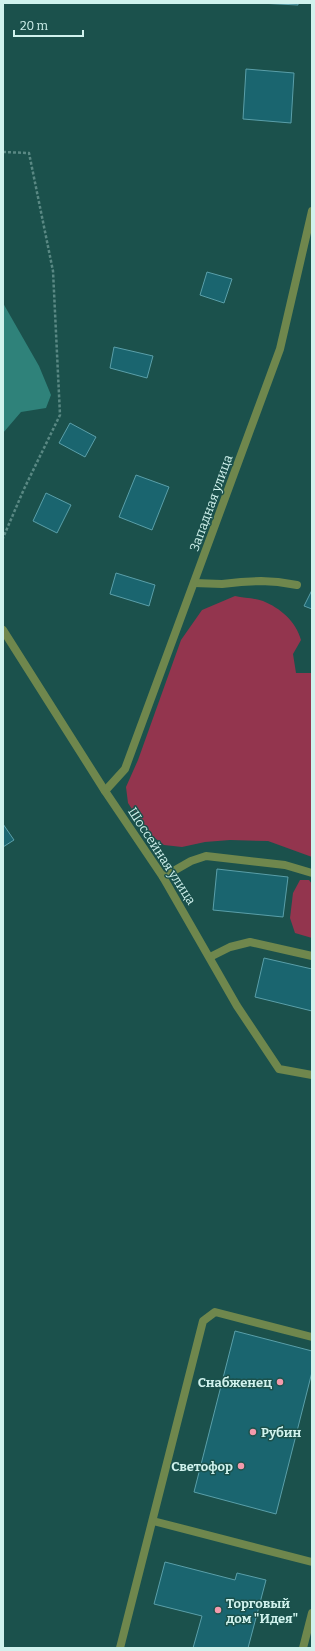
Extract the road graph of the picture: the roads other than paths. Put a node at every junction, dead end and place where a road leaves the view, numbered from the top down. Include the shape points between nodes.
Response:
1 (312, 211) edge
2 (194, 583) junction
3 (296, 585) dead end
4 (3, 630) edge
5 (105, 791) junction
6 (312, 873) edge
7 (163, 877) junction
8 (312, 956) edge
9 (210, 957) junction
10 (312, 1075) edge
11 (312, 1337) edge
12 (153, 1521) junction
13 (312, 1562) edge
14 (312, 1613) edge
15 (120, 1648) edge
16 (303, 1648) edge

1 - 2 street, Западная улица via 280,349
2 - 3 street via 261,581
2 - 5 street, Западная улица via 125,769
4 - 5 street, Шоссейная улица
5 - 7 street, Шоссейная улица
6 - 7 street via 285,865 206,856 191,861
7 - 9 street, Шоссейная улица
8 - 9 street via 250,942 230,947
9 - 10 street, Шоссейная улица via 237,1006 279,1069
11 - 12 street via 215,1312 203,1321
12 - 13 street
12 - 15 street
14 - 16 street

